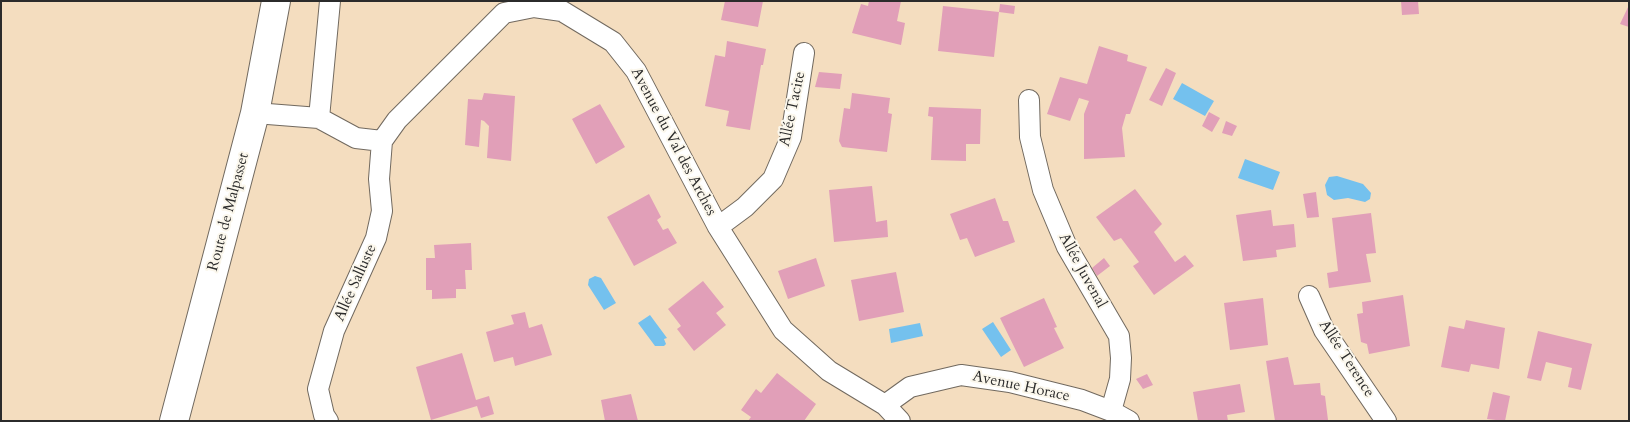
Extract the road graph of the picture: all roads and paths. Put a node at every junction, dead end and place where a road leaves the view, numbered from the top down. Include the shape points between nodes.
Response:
1 (276, 1) edge
2 (330, 1) edge
3 (804, 53) dead end
4 (1029, 100) dead end
5 (254, 113) junction
6 (319, 118) junction
7 (382, 141) junction
8 (718, 227) junction
9 (1309, 296) dead end
10 (885, 405) junction
11 (1111, 411) junction
12 (174, 421) edge
13 (328, 421) edge
14 (900, 421) edge
15 (1129, 421) edge
16 (1386, 421) edge

1 - 5 main road, Route de Malpasset
2 - 6 street
3 - 8 street, Allée Tacite via 790,137 773,179 745,207
4 - 11 street, Allée Juvenal via 1030,137 1043,190 1067,247 1118,336 1122,358
5 - 6 street
5 - 12 main road, Route de Malpasset
6 - 7 street via 356,138
7 - 8 street, Avenue du Val des Arches via 403,114 504,13 534,7 562,11 613,42 636,71
7 - 13 street, Allée Salluste via 379,179 382,211 376,238 334,331 318,389
8 - 10 street, Avenue du Val des Arches via 784,330 829,371
9 - 16 street, Allée Terence via 1324,330
10 - 11 street, Avenue Horace via 910,387 961,375 1010,382 1082,400
10 - 14 street, Avenue du Val des Arches
11 - 15 street, Avenue Horace

